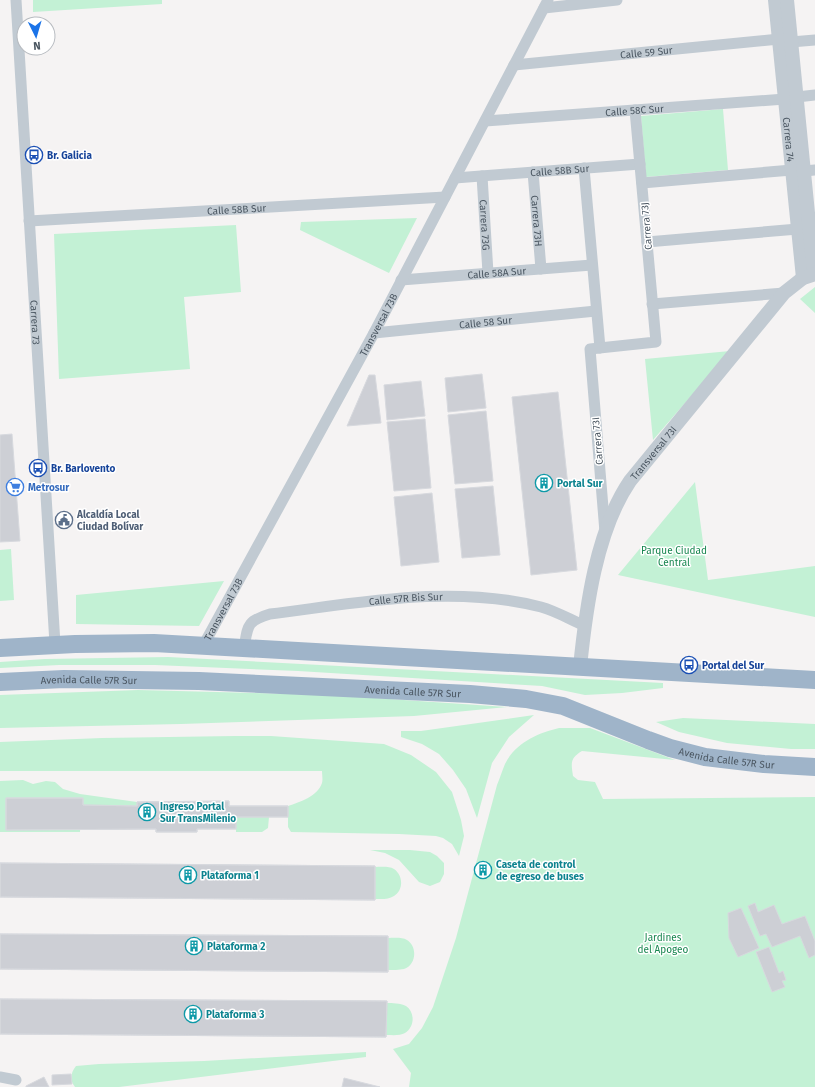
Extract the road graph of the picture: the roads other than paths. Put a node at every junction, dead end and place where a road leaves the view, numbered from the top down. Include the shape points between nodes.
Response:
1 (16, 0) edge
2 (616, 0) edge
3 (775, 0) edge
4 (787, 0) edge
5 (546, 4) edge
6 (815, 40) edge
7 (785, 41) junction
8 (514, 65) junction
9 (815, 96) edge
10 (791, 98) junction
11 (636, 110) junction
12 (485, 121) junction
13 (640, 164) junction
14 (584, 168) junction
15 (804, 171) edge
16 (533, 172) junction
17 (482, 176) junction
18 (455, 178) junction
19 (642, 183) junction
20 (445, 197) junction
21 (29, 221) junction
22 (798, 229) junction
23 (647, 242) junction
24 (592, 265) junction
25 (542, 269) junction
26 (488, 273) junction
27 (811, 275) edge
28 (401, 280) junction
29 (784, 293) junction
30 (652, 304) junction
31 (596, 311) junction
32 (374, 333) junction
33 (595, 349) junction
34 (605, 532) junction
35 (585, 626) junction
36 (55, 644) junction
37 (204, 646) junction
38 (0, 648) edge
39 (244, 648) junction
40 (580, 667) junction
41 (815, 680) edge
42 (0, 682) edge
43 (815, 767) edge
44 (0, 1078) edge
45 (16, 1080) dead end

1 - 21 street, Carrera 73
2 - 5 street
3 - 7 street, Carrera 74
4 - 7 street, Carrera 74
5 - 8 street, Transversal 73B
6 - 7 street, Calle 59 Sur
7 - 8 street, Calle 59 Sur
7 - 10 street, Carrera 74
8 - 12 street, Transversal 73B
9 - 10 street, Calle 58C Sur
10 - 11 street, Calle 58C Sur
10 - 15 street, Carrera 74
11 - 12 street, Calle 58C Sur
11 - 13 street, Carrera 73J
12 - 18 street, Transversal 73B
13 - 14 street, Calle 58B Sur
13 - 19 street, Carrera 73J
14 - 16 street, Calle 58B Sur
14 - 24 street, Carrera 73I
15 - 19 street
15 - 22 street, Carrera 74
15 - 27 street, Carrera 74
16 - 17 street, Calle 58B Sur
16 - 25 street, Carrera 73H
17 - 18 street, Calle 58B Sur
17 - 26 street, Carrera 73G
18 - 20 street, Transversal 73B
19 - 23 street, Carrera 73J
20 - 21 street, Calle 58B Sur
20 - 28 street, Transversal 73B
21 - 36 street, Carrera 73
22 - 23 street
22 - 27 street, Carrera 74
23 - 30 street, Carrera 73J
24 - 25 street, Calle 58A Sur
24 - 31 street, Carrera 73I
25 - 26 street, Calle 58A Sur
26 - 28 street, Calle 58A Sur
27 - 29 street, Transversal 73I
28 - 32 street, Transversal 73B
29 - 30 street
29 - 34 street, Transversal 73I via 630,481 615,505
30 - 33 street, Carrera 73J via 656,342
31 - 32 street, Calle 58 Sur
31 - 33 street, Carrera 73I
32 - 37 street, Transversal 73B
33 - 34 street, Carrera 73I
34 - 35 street, Transversal 73I
35 - 39 street, Calle 57R Bis Sur via 542,607 499,600 443,596 389,599 270,614 258,618 250,624
35 - 40 street, Transversal 73I
36 - 37 highway via 154,643
36 - 38 highway
37 - 39 highway
39 - 40 highway
40 - 41 highway
42 - 43 highway, Avenida Calle 57R Sur via 64,679 199,680 526,699 563,706 670,748 705,757
44 - 45 street

